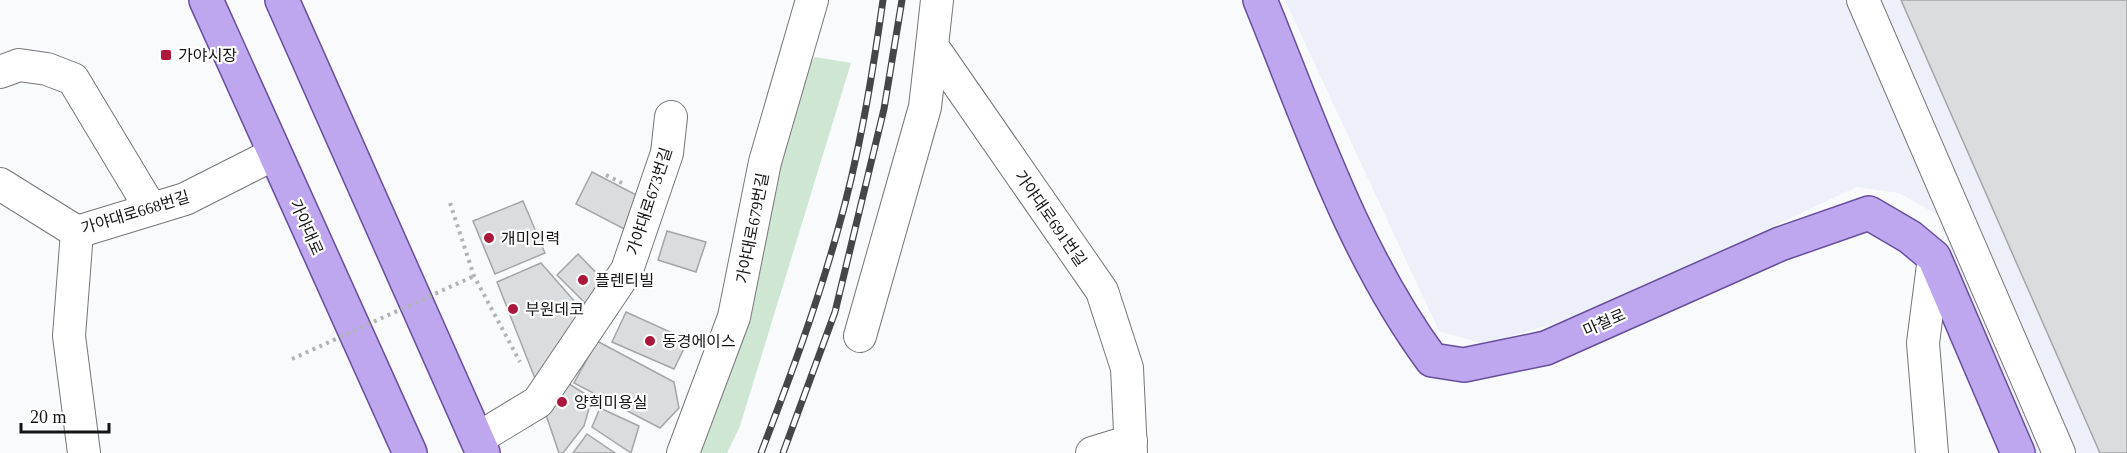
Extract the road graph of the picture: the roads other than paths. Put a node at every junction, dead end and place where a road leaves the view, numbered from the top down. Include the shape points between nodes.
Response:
1 (206, 0) edge
2 (282, 0) edge
3 (812, 0) edge
4 (938, 0) edge
5 (1260, 0) edge
6 (1863, 0) edge
7 (932, 46) junction
8 (0, 72) edge
9 (671, 117) dead end
10 (274, 153) junction
11 (0, 184) edge
12 (152, 209) junction
13 (77, 232) junction
14 (1934, 257) junction
15 (860, 336) dead end
16 (480, 446) edge
17 (1131, 447) edge
18 (84, 453) edge
19 (410, 453) edge
20 (683, 453) edge
21 (1092, 453) edge
22 (1932, 453) edge
23 (2018, 453) edge
24 (2059, 453) edge

1 - 10 main road, 가야대로
2 - 16 main road
3 - 20 street, 가야대로679번길 via 765,162 734,317
4 - 7 street
5 - 14 main road, 마철로 via 1350,217 1411,331 1432,360 1464,365 1546,348 1780,244 1869,213 1910,237
6 - 24 street
7 - 15 street via 926,107
7 - 17 street, 가야대로691번길 via 1102,291 1127,368
8 - 12 street via 19,65 73,79
9 - 16 street, 가야대로673번길 via 667,153 627,270 538,402
10 - 12 street, 가야대로668번길 via 184,199
10 - 19 main road, 가야대로
11 - 13 street, 가야대로668번길
12 - 13 street, 가야대로668번길
13 - 18 street via 69,336
14 - 22 street via 1923,343
14 - 23 main road, 마철로
17 - 21 street

